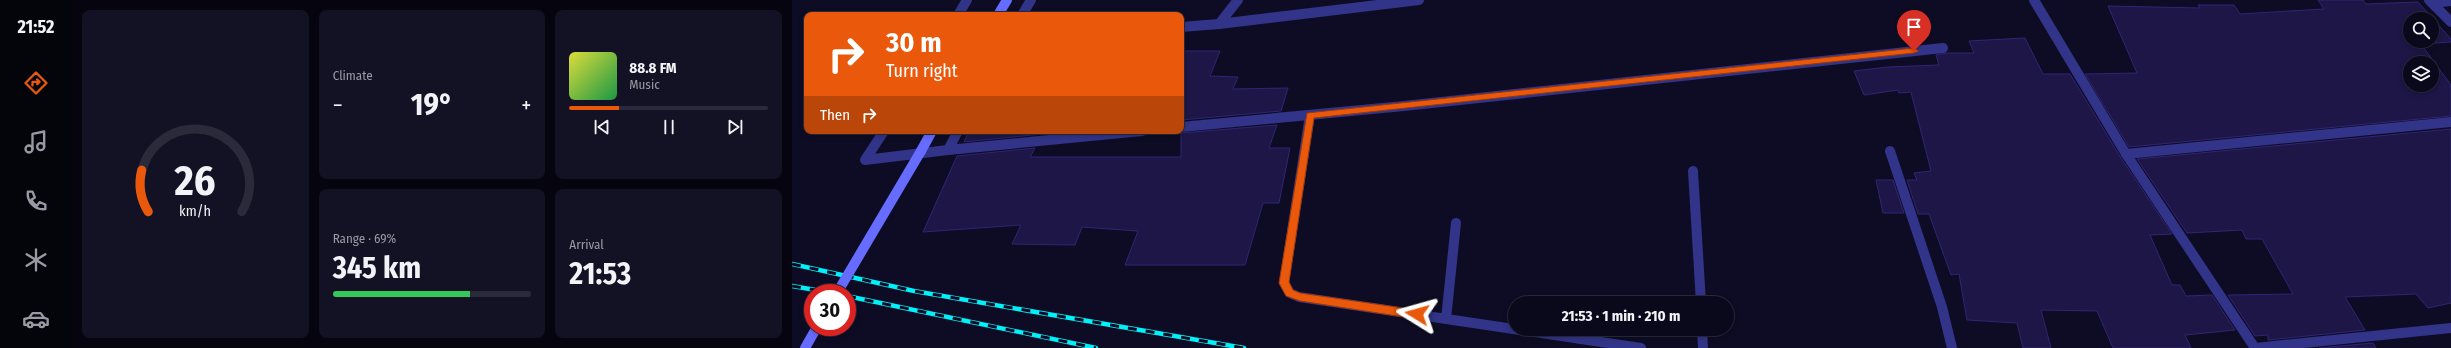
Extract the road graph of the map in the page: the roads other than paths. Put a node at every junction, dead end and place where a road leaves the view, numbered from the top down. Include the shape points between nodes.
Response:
1 (967, 0) edge
2 (1007, 0) edge
3 (1031, 0) edge
4 (1238, 0) edge
5 (1419, 0) edge
6 (2034, 0) edge
7 (2451, 1) edge
8 (2431, 2) edge
9 (960, 12) edge
10 (1000, 12) edge
11 (1024, 12) edge
12 (2451, 22) edge
13 (1219, 24) junction
14 (1184, 27) edge
15 (1943, 48) dead end
16 (1310, 115) junction
17 (2451, 122) edge
18 (1184, 127) edge
19 (882, 134) edge
20 (930, 134) edge
21 (956, 134) edge
22 (1111, 134) edge
23 (948, 150) junction
24 (1890, 152) dead end
25 (2126, 154) junction
26 (1693, 171) dead end
27 (1456, 223) dead end
28 (842, 284) edge
29 (1701, 296) edge
30 (1446, 319) junction
31 (2451, 328) edge
32 (812, 336) edge
33 (1702, 336) edge
34 (805, 348) edge
35 (1641, 348) edge
36 (1703, 348) edge
37 (1952, 348) edge

1 - 9 street
2 - 10 street
3 - 11 street
4 - 13 street
5 - 13 street
6 - 25 street
7 - 8 street
8 - 12 street
13 - 14 street
15 - 16 street
16 - 18 street
16 - 30 street via 1284,283 1290,293 1300,297
17 - 25 street
19 - 23 street via 865,160
20 - 28 street, bridge
21 - 23 street
22 - 23 street
24 - 37 street via 1942,307
25 - 31 street via 2255,348
26 - 29 street
27 - 30 street
30 - 35 street
32 - 34 street
33 - 36 street

